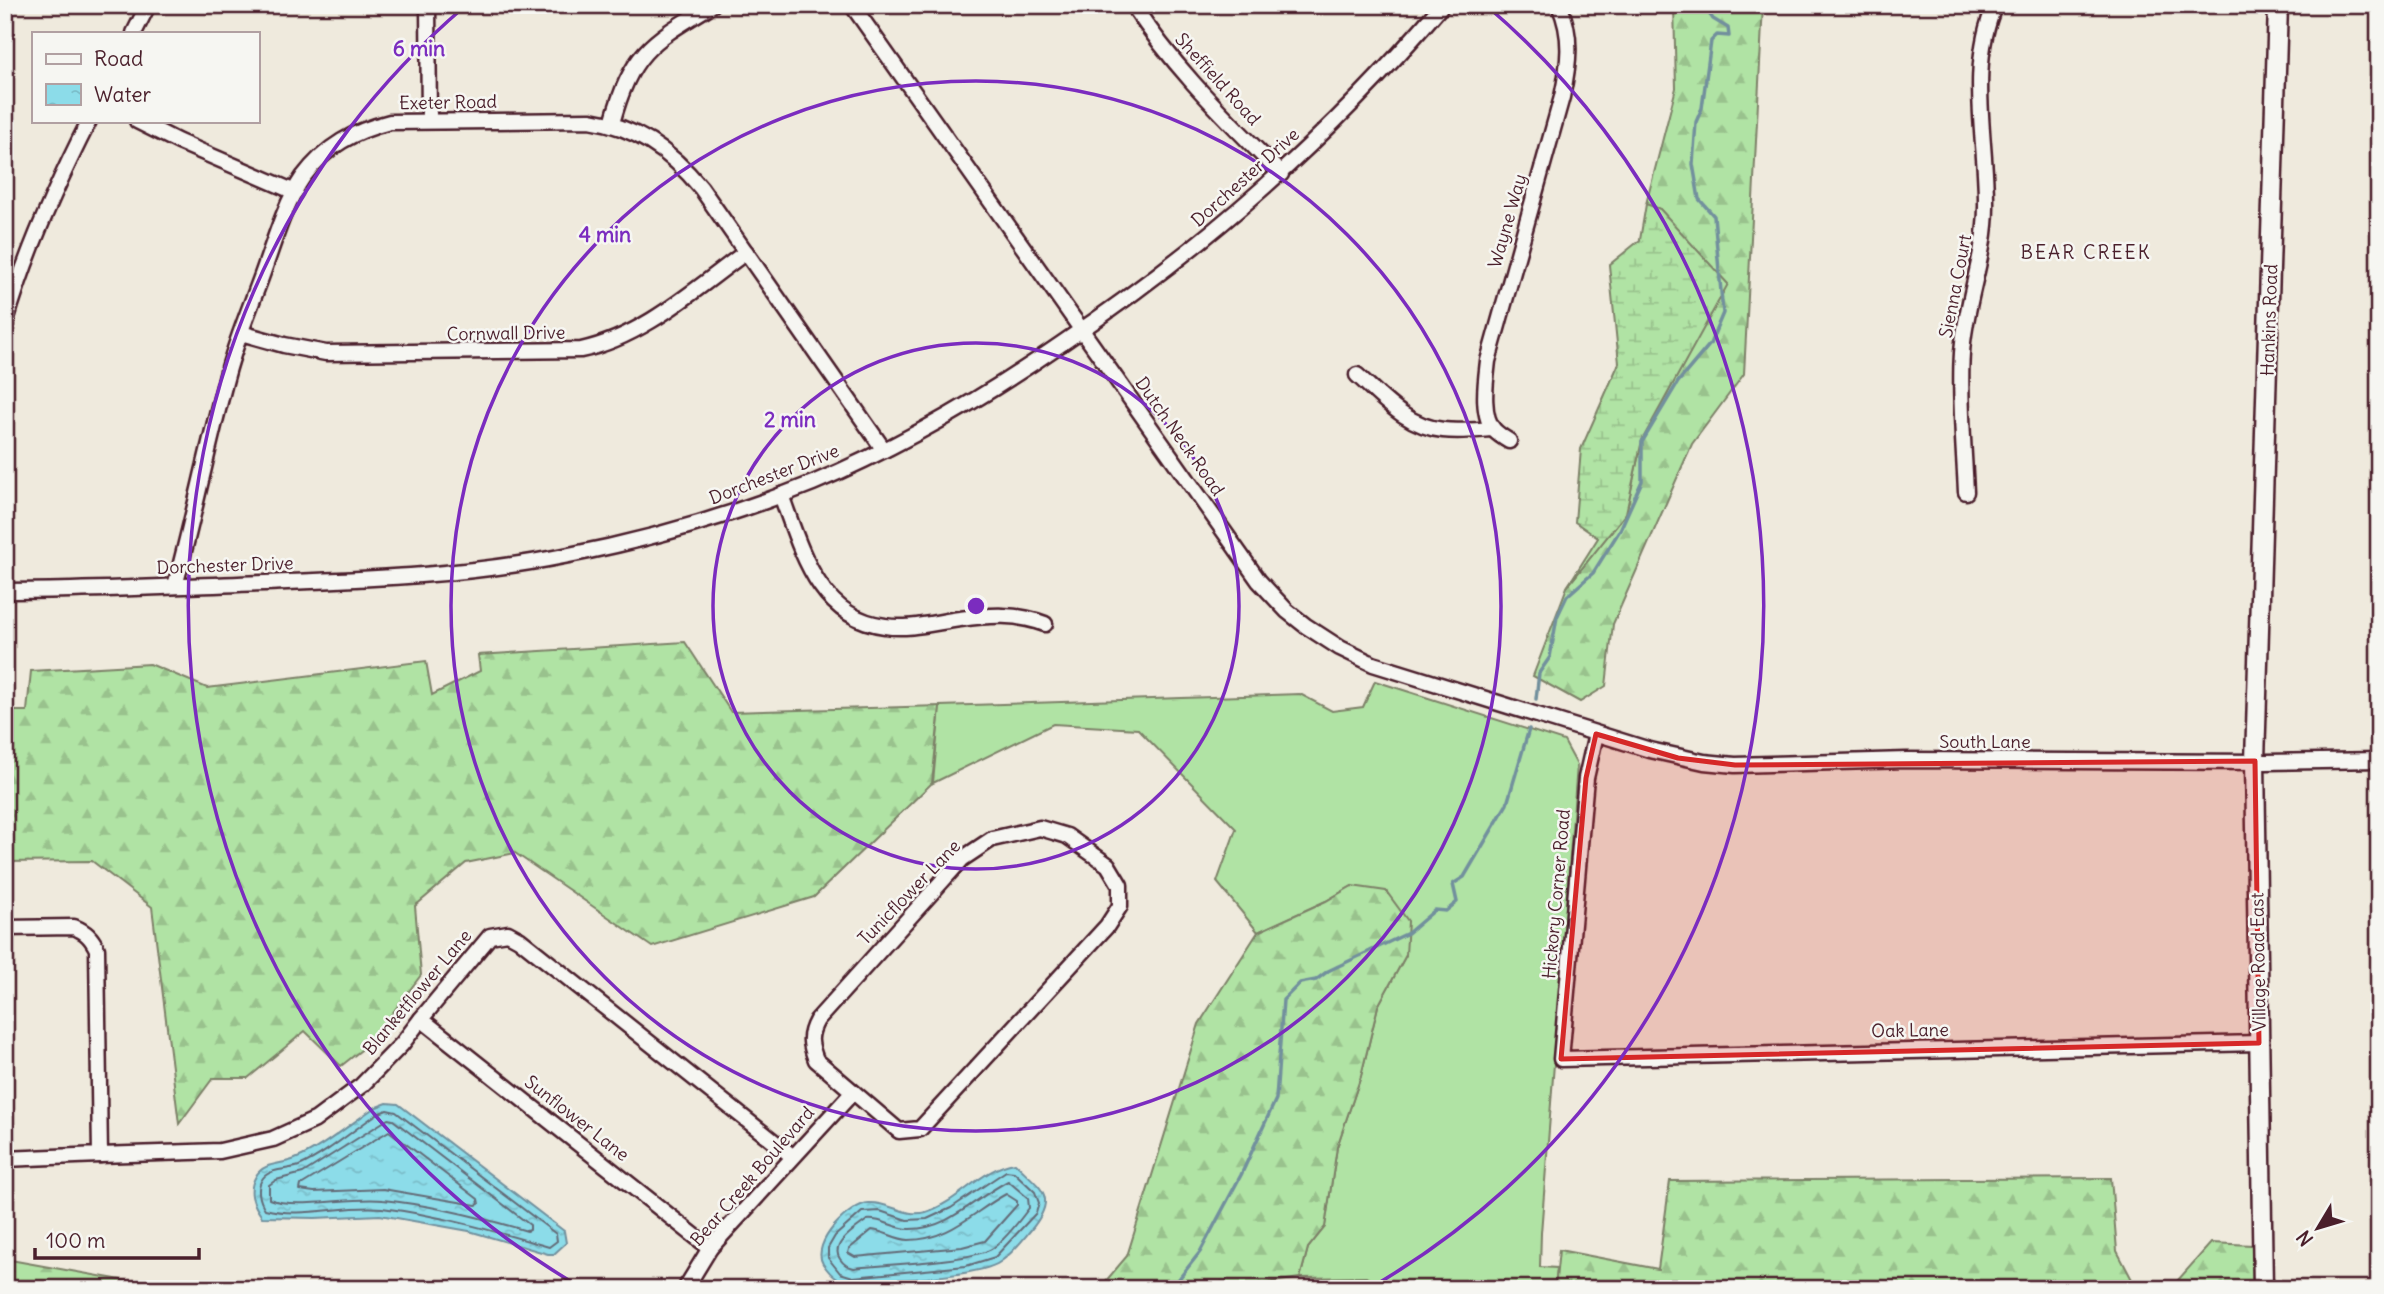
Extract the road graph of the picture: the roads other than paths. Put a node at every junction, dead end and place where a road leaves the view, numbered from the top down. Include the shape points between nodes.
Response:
1 (148, 5) edge
2 (428, 5) edge
3 (712, 5) edge
4 (852, 5) edge
5 (1133, 5) edge
6 (1442, 5) edge
7 (1559, 5) edge
8 (1995, 5) edge
9 (2278, 5) edge
10 (134, 32) edge
11 (429, 121) junction
12 (89, 122) edge
13 (139, 122) edge
14 (612, 123) junction
15 (1281, 174) junction
16 (295, 192) junction
17 (746, 252) junction
18 (5, 325) edge
19 (1082, 330) junction
20 (241, 333) junction
21 (1357, 375) dead end
22 (1492, 429) junction
23 (1508, 441) dead end
24 (884, 450) junction
25 (1966, 492) dead end
26 (781, 495) junction
27 (175, 586) junction
28 (5, 591) edge
29 (1045, 624) dead end
30 (2258, 635) joint
31 (1596, 733) junction
32 (2379, 760) edge
33 (2255, 761) junction
34 (5, 928) edge
35 (421, 1019) junction
36 (2259, 1043) junction
37 (1561, 1059) joint
38 (853, 1092) junction
39 (100, 1155) junction
40 (792, 1156) junction
41 (5, 1159) edge
42 (710, 1248) junction
43 (685, 1289) edge
44 (2263, 1289) edge

1 - 10 street
2 - 11 street
3 - 14 street via 645,51 626,78
4 - 19 street, Dutch Neck Road
5 - 15 street, Sheffield Road via 1197,90
6 - 15 street, Dorchester Drive via 1369,87
7 - 22 street, Wayne Way via 1567,24 1568,69 1488,361 1485,394
8 - 25 street, Sienna Court via 1988,21 1979,104 1986,205 1983,247 1962,354
9 - 30 main road, Hankins Road
11 - 14 street, Exeter Road via 573,119
11 - 16 street, Exeter Road via 390,122 342,139 327,150
12 - 18 street via 46,211
13 - 16 street
14 - 17 street, Exeter Road via 678,162
15 - 19 street, Dorchester Drive via 1191,251
16 - 20 street, Exeter Road
17 - 20 street, Cornwall Drive via 636,331 581,350 326,353
17 - 24 street, Exeter Road
19 - 24 street, Dorchester Drive via 958,410
19 - 31 street, Dutch Neck Road via 1259,581 1306,626 1373,664
20 - 27 street, Exeter Road
21 - 22 street via 1419,425 1445,430
22 - 23 street
24 - 26 street, Dorchester Drive
26 - 27 street, Dorchester Drive via 649,537 516,565 426,576
26 - 29 street via 810,571 829,598 854,617 893,627 994,614
27 - 28 street, Dorchester Drive
30 - 33 main road, Village Road East
31 - 33 street, South Lane via 1678,758 1735,765
31 - 37 street, Hickory Corner Road via 1586,778
32 - 33 street, South Lane
33 - 36 main road, Village Road East
34 - 39 street via 74,927 92,938 97,948
35 - 39 street, Blanketflower Lane via 362,1085 315,1120 273,1139 220,1151
35 - 40 street, Blanketflower Lane via 489,936 508,933
35 - 42 street, Sunflower Lane
36 - 37 street, Oak Lane
36 - 44 main road, Village Road East
38 - 38 street, Tunicflower Lane via 816,1060 809,1033 962,859 992,839 1040,828 1067,836 1108,865 1120,885 1120,906 1107,926 920,1129 899,1131
38 - 40 street, Bear Creek Boulevard
39 - 41 street, Blanketflower Lane
40 - 42 street, Bear Creek Boulevard
42 - 43 street, Bear Creek Boulevard

